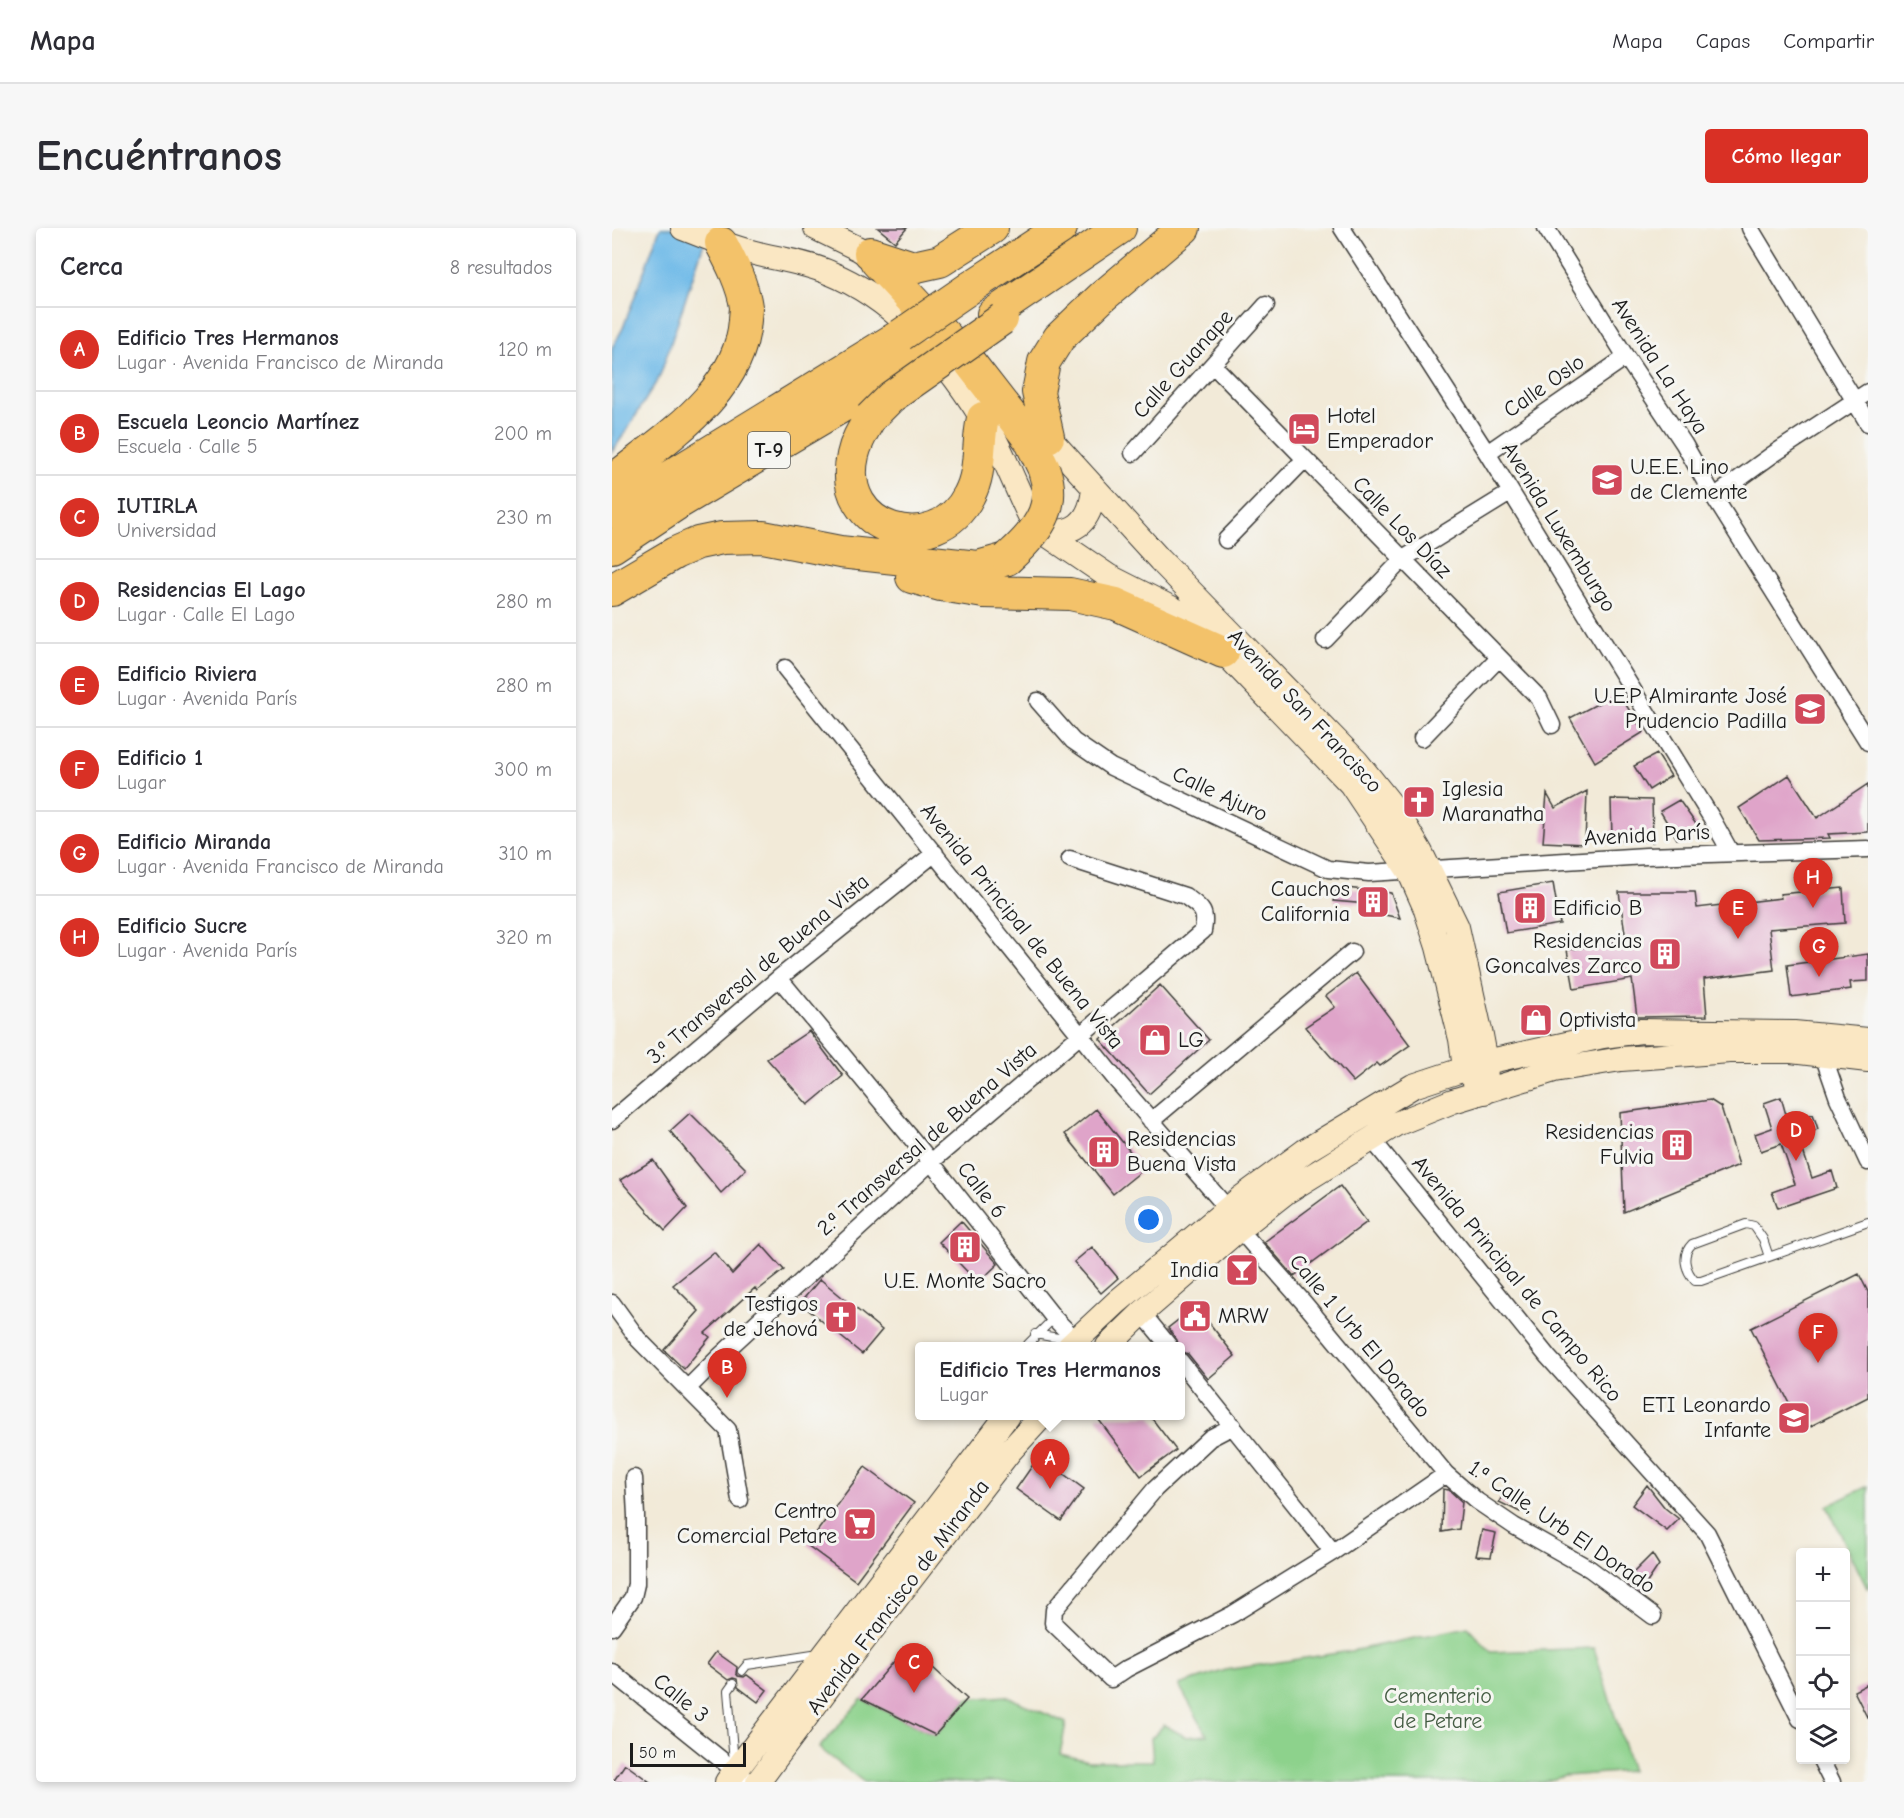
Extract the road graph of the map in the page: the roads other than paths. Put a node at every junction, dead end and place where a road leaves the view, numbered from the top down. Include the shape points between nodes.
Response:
1 (682, 228) edge
2 (816, 228) edge
3 (992, 228) edge
4 (1061, 228) edge
5 (1120, 228) edge
6 (1184, 228) edge
7 (1342, 228) edge
8 (1546, 228) edge
9 (1750, 228) edge
10 (721, 243) junction
11 (868, 255) junction
12 (1266, 305) dead end
13 (998, 316) junction
14 (1626, 357) junction
15 (1213, 364) junction
16 (1861, 397) edge
17 (983, 418) junction
18 (1868, 423) edge
19 (1048, 437) junction
20 (1133, 453) dead end
21 (1487, 453) junction
22 (1305, 459) junction
23 (612, 481) edge
24 (1094, 488) junction
25 (1510, 493) junction
26 (1714, 497) junction
27 (612, 512) edge
28 (1039, 529) junction
29 (1226, 540) dead end
30 (612, 546) edge
31 (840, 552) junction
32 (1403, 560) junction
33 (612, 590) edge
34 (1325, 640) dead end
35 (1223, 652) junction
36 (1499, 657) junction
37 (784, 668) dead end
38 (1038, 701) dead end
39 (1552, 725) dead end
40 (1422, 738) dead end
41 (1868, 742) edge
42 (1868, 849) edge
43 (934, 853) junction
44 (1731, 853) junction
45 (1070, 860) dead end
46 (1419, 870) junction
47 (1352, 952) dead end
48 (778, 978) junction
49 (1080, 1034) junction
50 (1868, 1040) edge
51 (1823, 1055) junction
52 (1868, 1060) edge
53 (1476, 1065) junction
54 (1485, 1092) junction
55 (612, 1120) edge
56 (1151, 1121) junction
57 (1371, 1138) junction
58 (931, 1162) junction
59 (1868, 1162) edge
60 (1234, 1219) junction
61 (1868, 1222) edge
62 (1769, 1257) junction
63 (612, 1303) edge
64 (1142, 1313) junction
65 (1054, 1318) junction
66 (1035, 1335) junction
67 (1030, 1342) edge
68 (1064, 1342) edge
69 (1074, 1342) edge
70 (1079, 1342) edge
71 (1113, 1342) edge
72 (1165, 1342) edge
73 (1185, 1367) edge
74 (688, 1388) junction
75 (1002, 1420) edge
76 (1038, 1420) edge
77 (1233, 1426) junction
78 (1446, 1474) junction
79 (634, 1479) dead end
80 (740, 1500) dead end
81 (1333, 1552) junction
82 (1653, 1616) dead end
83 (612, 1627) edge
84 (825, 1653) junction
85 (742, 1671) dead end
86 (612, 1672) edge
87 (733, 1684) dead end
88 (1796, 1711) edge
89 (1823, 1764) edge
90 (737, 1778) edge
91 (758, 1782) edge
92 (1832, 1782) edge

1 - 10 main road, Avenida San Francisco
2 - 11 main road, Avenida San Francisco
3 - 11 highway via 940,261 913,267
4 - 27 highway, T-9, bridge via 901,334
5 - 13 highway, T-9
6 - 19 highway via 1059,338 1044,362 1038,392
7 - 21 street, Avenida Luxemburgo
8 - 14 street, Avenida La Haya
9 - 16 street
10 - 17 main road, Avenida San Francisco via 805,263 874,296 926,342
10 - 23 highway via 746,307 744,336 730,371 690,417
11 - 19 main road, Avenida San Francisco via 918,290 987,362 1010,396
11 - 31 highway, bridge via 967,359 1030,440 1050,486 1048,504 1035,530 1007,559 978,567
12 - 15 street, Calle Guanape
13 - 17 highway, bridge via 891,397 870,418 853,455 851,484 858,502 872,518 906,532 943,522 969,497 977,473
13 - 30 highway, T-9
14 - 21 street, Calle Oslo
14 - 26 street, Avenida La Haya
15 - 20 street, Calle Guanape
15 - 22 street, Calle Los Díaz
16 - 18 street
16 - 26 street
17 - 28 main road, Avenida San Francisco
19 - 24 main road, Avenida San Francisco
21 - 25 street, Avenida Luxemburgo
22 - 29 street
22 - 32 street, Calle Los Díaz
24 - 28 main road via 1089,512 1073,528 1062,533
24 - 46 main road, Avenida San Francisco via 1356,762 1397,812
25 - 32 street
25 - 44 street, Avenida Luxemburgo
26 - 41 street, Avenida La Haya
28 - 35 main road, Avenida San Francisco via 1108,576 1195,622
31 - 33 highway via 763,537 722,538 675,553
31 - 35 highway via 941,585 984,592 1070,594 1116,604
32 - 34 street
32 - 36 street, Calle Los Díaz
35 - 46 main road, Avenida San Francisco via 1351,784
36 - 39 street, Calle Los Díaz via 1539,698
36 - 40 street
37 - 43 street, Avenida Principal de Buena Vista
38 - 46 street, Calle Ajuro via 1073,741 1111,767 1328,869 1369,873
42 - 44 street, Avenida París
43 - 48 street, 3.ª Transversal de Buena Vista
43 - 49 street, Avenida Principal de Buena Vista
44 - 46 street, Avenida París
45 - 49 street, 2.ª Transversal de Buena Vista via 1185,896 1201,908 1206,918 1203,931
46 - 53 main road, Avenida San Francisco via 1457,927 1471,985
47 - 56 street
48 - 55 street, 3.ª Transversal de Buena Vista
48 - 58 street, Calle 6
49 - 56 street, Avenida Principal de Buena Vista
49 - 58 street, 2.ª Transversal de Buena Vista
50 - 53 main road via 1794,1033 1641,1031
51 - 52 main road
51 - 54 main road via 1730,1051 1621,1059 1554,1070
51 - 59 street
53 - 54 main road, Avenida San Francisco
53 - 60 main road via 1413,1086 1305,1151
54 - 57 main road via 1396,1124
56 - 60 street, Avenida Principal de Buena Vista
57 - 60 main road via 1286,1192
57 - 88 street, Avenida Principal de Campo Rico via 1548,1357 1707,1533
58 - 65 street, Calle 6
58 - 74 street, 2.ª Transversal de Buena Vista
60 - 64 main road
60 - 70 main road via 1117,1302
60 - 78 street, Calle 1 Urb El Dorado
61 - 62 lane
62 - 62 lane via 1695,1281 1690,1276 1685,1250 1746,1224 1754,1226
63 - 74 street via 638,1339
64 - 71 main road
64 - 72 street
65 - 66 lane
65 - 69 street, Calle 6
66 - 67 lane
66 - 68 lane
73 - 77 street
74 - 80 street via 728,1430
75 - 84 main road, Avenida Francisco de Miranda
76 - 91 main road, Avenida Francisco de Miranda via 1009,1452
77 - 81 street
77 - 81 street via 1210,1438 1155,1489 1054,1610 1053,1623 1111,1679 1233,1614
78 - 81 street
78 - 82 street, 1.ª Calle, Urb El Dorado via 1477,1501 1590,1569
79 - 83 street via 636,1584 633,1597
84 - 85 lane via 747,1665
84 - 90 main road, Avenida Francisco de Miranda
86 - 90 street, Calle 3
87 - 90 lane via 728,1691
89 - 92 street

